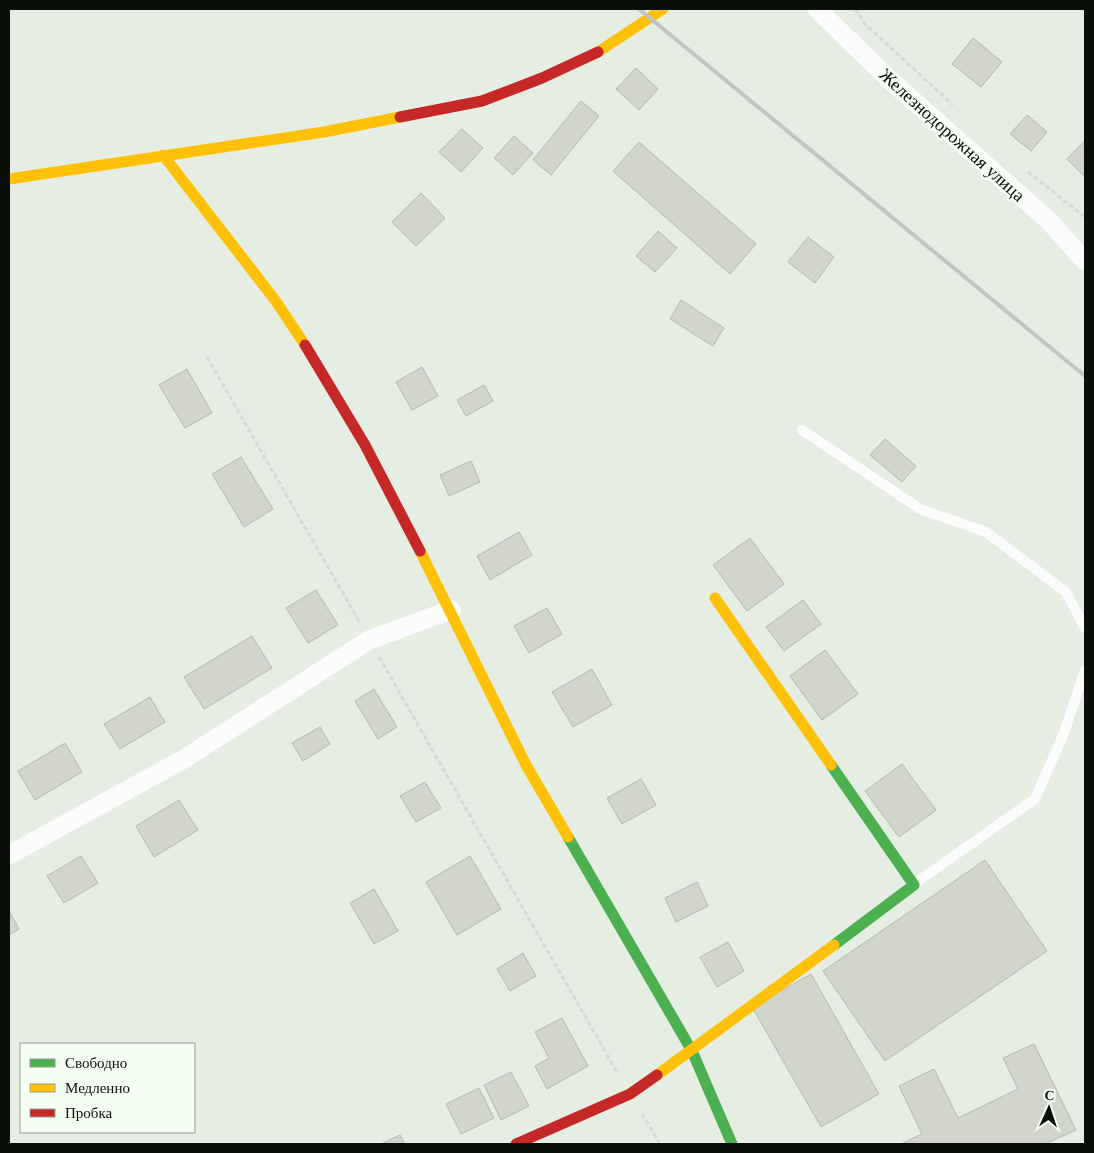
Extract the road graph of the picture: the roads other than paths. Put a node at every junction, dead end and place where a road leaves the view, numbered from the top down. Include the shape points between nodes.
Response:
1 (663, 9) edge
2 (817, 9) edge
3 (163, 155) junction
4 (9, 179) edge
5 (1085, 262) edge
6 (802, 430) dead end
7 (715, 598) dead end
8 (451, 610) junction
9 (1085, 628) edge
10 (1085, 670) edge
11 (9, 855) edge
12 (914, 885) junction
13 (692, 1051) junction
14 (516, 1144) edge
15 (732, 1144) edge

1 - 3 street via 601,51 482,101 324,132
2 - 5 street, Железнодорожная улица via 890,80 1048,220
3 - 4 street
3 - 8 street via 269,292 321,369 365,445
6 - 9 lane via 920,509 986,532 1066,592
7 - 12 street
8 - 11 street via 370,640 184,758
8 - 13 street via 526,765
10 - 12 lane via 1064,733 1035,798
12 - 13 street
13 - 14 street via 630,1094
13 - 15 street

